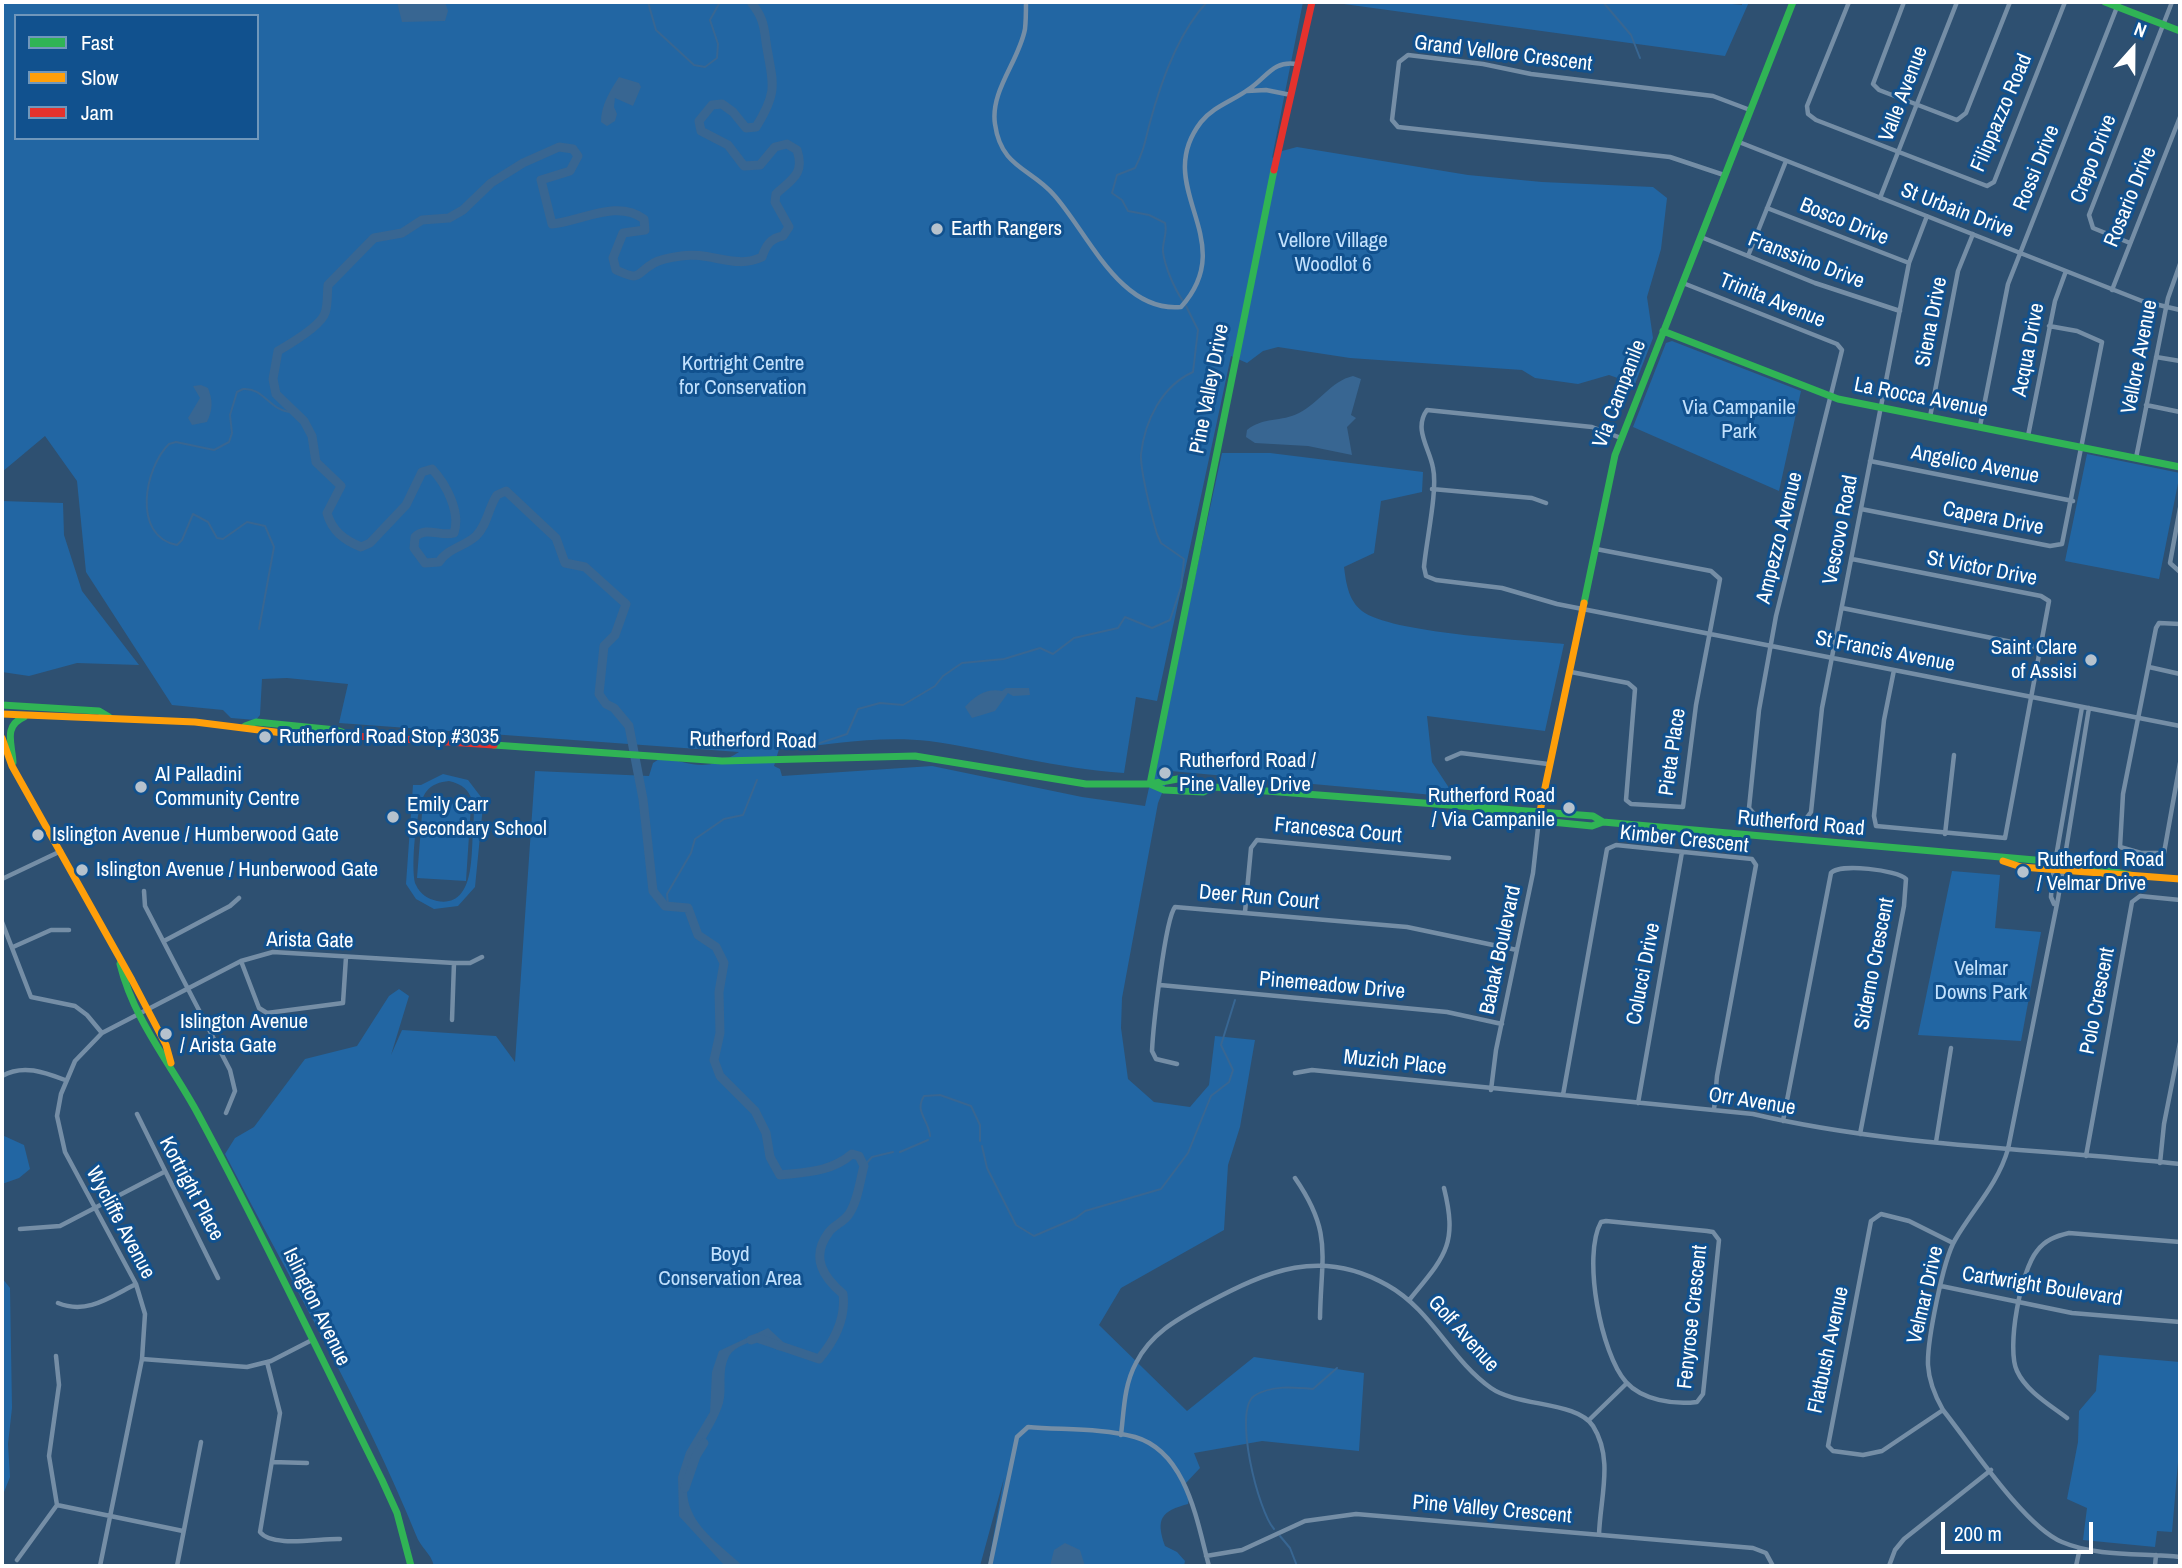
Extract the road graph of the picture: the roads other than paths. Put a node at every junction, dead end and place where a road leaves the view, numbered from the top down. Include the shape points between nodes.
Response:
1 (1026, 2) edge
2 (1312, 2) edge
3 (1793, 2) edge
4 (1849, 2) edge
5 (1904, 2) edge
6 (1957, 2) edge
7 (2010, 2) edge
8 (2065, 2) edge
9 (2105, 2) edge
10 (2172, 2) edge
11 (2118, 4) edge
12 (2163, 24) junction
13 (2180, 31) edge
14 (1298, 64) junction
15 (1265, 76) junction
16 (1266, 90) junction
17 (1247, 91) junction
18 (1292, 95) junction
19 (1917, 105) junction
20 (1750, 110) junction
21 (2180, 117) edge
22 (1738, 142) junction
23 (1898, 152) junction
24 (1786, 161) junction
25 (1724, 175) junction
26 (1880, 198) junction
27 (1767, 208) junction
28 (1927, 216) junction
29 (1973, 234) junction
30 (1700, 237) junction
31 (2130, 243) junction
32 (2020, 253) junction
33 (1748, 256) junction
34 (1909, 263) junction
35 (2180, 264) edge
36 (2066, 271) junction
37 (1683, 282) junction
38 (2112, 290) junction
39 (2166, 307) junction
40 (2180, 310) edge
41 (1900, 311) junction
42 (2049, 326) junction
43 (1663, 331) junction
44 (2156, 356) junction
45 (2180, 361) edge
46 (1829, 396) junction
47 (2146, 405) junction
48 (1881, 408) junction
49 (2180, 412) edge
50 (1929, 418) junction
51 (1980, 427) junction
52 (2028, 437) junction
53 (1621, 438) junction
54 (2083, 448) junction
55 (2136, 458) junction
56 (1870, 461) junction
57 (2180, 467) edge
58 (1432, 489) junction
59 (2073, 501) junction
60 (1546, 503) dead end
61 (2180, 508) edge
62 (1861, 509) junction
63 (2179, 520) edge
64 (1595, 549) junction
65 (1852, 559) junction
66 (2180, 572) edge
67 (1842, 608) junction
68 (1583, 609) junction
69 (2180, 624) edge
70 (1710, 634) junction
71 (1771, 646) junction
72 (2042, 648) junction
73 (1832, 658) junction
74 (2149, 667) junction
75 (1894, 670) junction
76 (1571, 672) junction
77 (2180, 674) edge
78 (2032, 697) junction
79 (2, 705) edge
80 (2082, 707) junction
81 (2089, 708) junction
82 (2, 714) edge
83 (27, 716) junction
84 (109, 717) junction
85 (2139, 718) junction
86 (2180, 726) edge
87 (2, 738) edge
88 (2, 751) edge
89 (1954, 755) dead end
90 (1447, 759) dead end
91 (11, 763) junction
92 (2180, 763) edge
93 (1548, 764) junction
94 (1150, 784) junction
95 (1539, 816) junction
96 (1945, 834) junction
97 (61, 851) junction
98 (1682, 852) junction
99 (1449, 858) dead end
100 (1995, 858) junction
101 (2060, 862) junction
102 (2058, 871) junction
103 (2130, 875) junction
104 (2, 879) edge
105 (2180, 879) edge
106 (144, 891) dead end
107 (239, 898) dead end
108 (2180, 900) edge
109 (1245, 912) junction
110 (2, 922) edge
111 (69, 930) dead end
112 (164, 941) junction
113 (13, 947) junction
114 (1517, 950) junction
115 (346, 957) junction
116 (482, 957) dead end
117 (241, 961) junction
118 (454, 963) junction
119 (120, 964) junction
120 (1160, 985) junction
121 (189, 989) junction
122 (148, 1011) junction
123 (139, 1014) junction
124 (452, 1020) dead end
125 (1502, 1024) junction
126 (102, 1034) junction
127 (2180, 1043) edge
128 (1951, 1048) dead end
129 (1177, 1064) dead end
130 (173, 1070) junction
131 (1295, 1073) dead end
132 (2, 1076) edge
133 (65, 1080) junction
134 (1491, 1090) junction
135 (1563, 1095) junction
136 (1638, 1103) junction
137 (1714, 1110) junction
138 (226, 1113) dead end
139 (137, 1114) dead end
140 (1783, 1121) junction
141 (1860, 1134) junction
142 (1936, 1142) junction
143 (2008, 1149) junction
144 (2086, 1156) junction
145 (2160, 1163) junction
146 (2180, 1164) edge
147 (164, 1172) junction
148 (1295, 1178) dead end
149 (1444, 1188) dead end
150 (96, 1208) junction
151 (20, 1229) dead end
152 (1953, 1242) junction
153 (2180, 1242) edge
154 (1321, 1266) junction
155 (218, 1278) dead end
156 (136, 1284) junction
157 (1941, 1286) junction
158 (1410, 1299) junction
159 (58, 1303) dead end
160 (2020, 1303) junction
161 (1320, 1318) dead end
162 (2180, 1322) edge
163 (312, 1340) junction
164 (56, 1356) dead end
165 (142, 1359) junction
166 (267, 1363) junction
167 (1627, 1383) junction
168 (1943, 1410) junction
169 (2067, 1418) dead end
170 (1589, 1420) junction
171 (1121, 1435) junction
172 (201, 1442) dead end
173 (272, 1462) junction
174 (307, 1464) dead end
175 (1991, 1470) junction
176 (57, 1505) junction
177 (110, 1516) junction
178 (183, 1531) junction
179 (1599, 1535) junction
180 (340, 1539) dead end
181 (2080, 1548) junction
182 (2156, 1555) junction
183 (1206, 1556) junction
184 (2180, 1557) edge
185 (18, 1560) dead end
186 (100, 1566) edge
187 (177, 1566) edge
188 (411, 1566) edge
189 (990, 1566) edge
190 (1209, 1566) edge
191 (1773, 1566) edge
192 (1889, 1566) edge
193 (2076, 1566) edge
194 (2155, 1566) edge

1 - 17 street via 1024,30 994,105 1002,148 1016,167 1053,194 1108,270 1148,302 1181,307 1200,281 1203,243 1187,194 1185,155 1201,122
2 - 14 main road, Pine Valley Drive
3 - 20 main road, Via Campanile
4 - 23 street via 1807,106 1808,114
5 - 19 street via 1873,84
6 - 19 street, Valle Avenue
7 - 19 street via 1964,117 1952,119
8 - 23 street, Filippazzo Road via 1994,182 1982,185
9 - 11 main road
10 - 12 street
11 - 12 main road
11 - 32 street, Rossi Drive
12 - 13 main road
12 - 31 street, Crepo Drive via 2089,215 2093,228
14 - 15 street via 1284,62
14 - 18 main road, Pine Valley Drive
15 - 16 street
15 - 17 street
16 - 17 street
16 - 18 street
18 - 94 main road, Pine Valley Drive via 1255,252
19 - 23 street, Valle Avenue
20 - 22 main road, Via Campanile
20 - 25 street, Grand Vellore Crescent via 1713,96 1483,64 1408,55 1399,62 1392,120 1398,127 1670,157
21 - 31 street, Rosario Drive
22 - 24 street, St Urbain Drive
22 - 25 main road, Via Campanile
23 - 26 street, Valle Avenue
24 - 26 street, St Urbain Drive
24 - 27 street
25 - 30 main road, Via Campanile
26 - 28 street, St Urbain Drive
27 - 33 street
27 - 34 street, Bosco Drive
28 - 29 street, St Urbain Drive
28 - 34 street, Vescovo Road
29 - 32 street, St Urbain Drive
29 - 50 street, Siena Drive via 1958,271
30 - 33 street, Franssino Drive
30 - 37 main road, Via Campanile
31 - 38 street, Rosario Drive
32 - 36 street, St Urbain Drive
32 - 51 street, Rossi Drive via 2005,297
33 - 41 street, Franssino Drive
34 - 41 street, Vescovo Road
35 - 39 street, Vellore Avenue
36 - 38 street, St Urbain Drive
36 - 42 street, Acqua Drive
37 - 43 main road, Via Campanile
37 - 46 street, Trinita Avenue via 1837,344 1842,350
38 - 39 street, St Urbain Drive
39 - 40 street, St Urbain Drive
39 - 44 street, Vellore Avenue
41 - 48 street, Vescovo Road
42 - 52 street, Acqua Drive
42 - 54 street, Capera Drive via 2102,342
43 - 46 main road, La Rocca Avenue
43 - 53 main road, Via Campanile
44 - 45 street
44 - 47 street, Vellore Avenue
46 - 48 main road, La Rocca Avenue
46 - 71 street, Ampezzo Avenue
47 - 49 street
47 - 55 street, Vellore Avenue
48 - 50 main road, La Rocca Avenue
48 - 56 street, Vescovo Road
50 - 51 main road, La Rocca Avenue
51 - 52 main road, La Rocca Avenue
52 - 54 main road, La Rocca Avenue
53 - 58 street via 1592,428 1431,409 1421,426 1434,468
53 - 64 main road, Via Campanile
54 - 55 main road, La Rocca Avenue
54 - 59 street, Capera Drive
55 - 57 main road, La Rocca Avenue
56 - 59 street, Angelico Avenue
56 - 62 street, Vescovo Road
58 - 60 street
58 - 68 street, St Francis Avenue via 1426,576 1502,588
59 - 62 street, Capera Drive via 2064,541 2056,547
61 - 63 street
62 - 65 street, Vescovo Road
63 - 66 street via 2170,563
64 - 68 main road, Via Campanile
64 - 70 street via 1716,573 1720,579
65 - 67 street, Vescovo Road
65 - 72 street, St Victor Drive via 2047,598 2050,606
67 - 72 street
67 - 73 street, Vescovo Road
68 - 70 street, St Francis Avenue
68 - 76 main road, Via Campanile
69 - 74 street via 2158,623
70 - 71 street, St Francis Avenue
70 - 76 street, Pieta Place via 1694,717 1686,800 1680,808 1631,804 1625,797 1632,685
71 - 73 street, St Francis Avenue
71 - 73 street, Ampezzo Avenue via 1749,804 1755,815 1805,820 1811,815
72 - 78 street, St Victor Drive
73 - 75 street, St Francis Avenue
74 - 77 street
74 - 85 street
75 - 78 street, St Francis Avenue
75 - 96 street via 1874,822 1881,828
76 - 93 main road, Via Campanile
78 - 80 street, St Francis Avenue
78 - 96 street, St Victor Drive via 2007,835 2001,839
79 - 84 main road, Rutherford Road via 99,712
80 - 81 street, St Francis Avenue
80 - 101 street
81 - 85 street, St Francis Avenue
81 - 101 street
82 - 83 main road, Rutherford Road
83 - 84 main road, Rutherford Road
83 - 91 main road via 9,729
84 - 94 main road, Rutherford Road via 245,726 334,739 355,736 722,761 915,757 1086,784
85 - 86 street, St Francis Avenue
85 - 92 street via 2123,794 2120,847 2161,854 2166,850
87 - 91 main road, Islington Avenue
88 - 91 main road, Islington Avenue
89 - 96 street
90 - 93 street via 1461,753
91 - 97 main road, Islington Avenue
93 - 95 main road, Via Campanile
94 - 95 main road, Rutherford Road via 1164,779 1202,780 1214,787
95 - 100 main road, Rutherford Road via 1593,816 1603,822
95 - 114 street, Babak Boulevard
97 - 104 street
97 - 119 main road, Islington Avenue
98 - 135 street, Kimber Crescent via 1616,845 1607,849
98 - 136 street, Colucci Drive
98 - 137 street, Kimber Crescent via 1747,858 1756,865
99 - 109 street, Francesca Court via 1257,840 1251,848
100 - 101 main road, Rutherford Road
100 - 102 main road, Rutherford Road via 2021,867
101 - 102 street, Velmar Drive
101 - 103 main road, Rutherford Road via 2097,865
102 - 103 main road, Rutherford Road
102 - 143 street, Velmar Drive
103 - 105 main road, Rutherford Road
106 - 112 street via 145,906
107 - 112 street
108 - 144 street, Polo Crescent via 2140,896 2132,902
109 - 114 street, Deer Run Court via 1407,928
109 - 120 street, Deer Run Court via 1175,907
110 - 113 street
111 - 113 street via 51,930
112 - 121 street
113 - 126 street via 31,997 75,1006
114 - 125 street, Babak Boulevard
115 - 117 street, Arista Gate via 273,952
115 - 117 street via 343,1003 267,1013 260,1008
115 - 118 street, Arista Gate
116 - 118 street, Arista Gate
117 - 121 street, Arista Gate
118 - 124 street
119 - 122 main road, Islington Avenue
119 - 123 main road, Islington Avenue via 123,983
120 - 125 street, Pinemeadow Drive via 1447,1012
120 - 129 street, Deer Run Court via 1153,1057
121 - 122 street, Arista Gate
121 - 138 street via 233,1076 235,1091
122 - 123 street, Arista Gate
122 - 130 main road, Islington Avenue
123 - 126 street, Wycliffe Avenue
123 - 130 main road, Islington Avenue
125 - 134 street, Babak Boulevard
126 - 133 street, Wycliffe Avenue via 82,1051
127 - 145 street
128 - 142 street
130 - 163 main road, Islington Avenue
131 - 134 street, Muzich Place via 1312,1070
132 - 133 street via 29,1069
133 - 150 street, Wycliffe Avenue via 57,1116 59,1133
134 - 135 street, Orr Avenue
135 - 136 street, Orr Avenue
136 - 137 street, Orr Avenue
137 - 140 street, Orr Avenue
139 - 147 street, Kortright Place
140 - 141 street, Orr Avenue
140 - 141 street, Siderno Crescent via 1831,873 1840,867 1897,873 1906,879 1905,897
141 - 142 street, Orr Avenue
142 - 143 street, Orr Avenue
143 - 144 street, Orr Avenue
143 - 152 street, Velmar Drive via 1998,1177
144 - 145 street, Orr Avenue
145 - 146 street, Orr Avenue
147 - 150 street
147 - 155 street, Kortright Place
148 - 154 street via 1320,1220
149 - 158 street via 1451,1214 1448,1246
150 - 151 street via 60,1226
150 - 156 street, Wycliffe Avenue
152 - 157 street, Velmar Drive
152 - 168 street, Flatbush Avenue via 1899,1217 1881,1214 1871,1221 1828,1446 1851,1455 1882,1451
153 - 160 street via 2083,1233 2054,1237 2031,1260
154 - 158 street, Golf Avenue via 1368,1276
154 - 161 street
154 - 171 street, Golf Avenue via 1258,1277 1156,1334 1129,1378
156 - 159 street via 89,1307
156 - 165 street, Wycliffe Avenue via 146,1320
157 - 160 street, Cartwright Boulevard
157 - 168 street, Velmar Drive via 1928,1364
158 - 170 street, Golf Avenue via 1492,1389
160 - 162 street, Cartwright Boulevard via 2072,1313
160 - 169 street via 2012,1346 2016,1369 2027,1385
163 - 166 street
163 - 188 main road, Islington Avenue via 397,1513
164 - 176 street via 59,1385 49,1456
165 - 166 street via 244,1367
165 - 177 street, Wycliffe Avenue
166 - 173 street via 280,1413
167 - 167 street, Fenyrose Crescent via 1651,1398 1686,1403 1701,1399 1719,1240 1713,1232 1606,1221 1598,1227 1594,1297 1617,1368
167 - 170 street
168 - 175 street, Velmar Drive
170 - 179 street via 1605,1452
171 - 183 street via 1149,1444 1177,1471
171 - 189 street via 1022,1429
172 - 178 street
173 - 174 street
173 - 180 street via 261,1535 292,1541
175 - 181 street, Velmar Drive via 2033,1521 2056,1539
175 - 192 street via 1904,1539
176 - 177 street
176 - 185 street
177 - 178 street
177 - 186 street, Wycliffe Avenue
178 - 187 street
179 - 183 street, Pine Valley Crescent via 1339,1514 1289,1527 1242,1550
179 - 191 street, Pine Valley Crescent via 1753,1548 1766,1553
181 - 182 street, Velmar Drive
181 - 193 street
182 - 184 street, Velmar Drive
182 - 194 street
183 - 190 street

